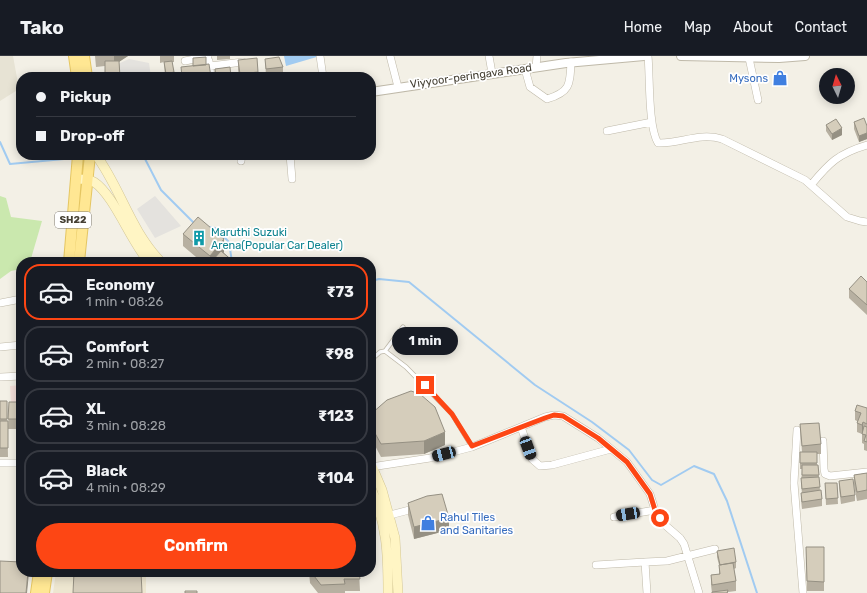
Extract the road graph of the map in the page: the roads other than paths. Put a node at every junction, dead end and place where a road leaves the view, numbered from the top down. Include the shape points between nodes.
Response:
1 (74, 56) edge
2 (84, 56) edge
3 (208, 56) edge
4 (320, 56) edge
5 (390, 56) edge
6 (490, 56) edge
7 (538, 56) edge
8 (644, 56) edge
9 (648, 56) edge
10 (681, 56) edge
11 (697, 56) edge
12 (805, 56) edge
13 (736, 57) edge
14 (779, 57) edge
15 (749, 58) junction
16 (185, 61) dead end
17 (243, 62) edge
18 (571, 62) junction
19 (210, 66) junction
20 (536, 67) junction
21 (525, 69) junction
22 (76, 72) edge
23 (86, 72) edge
24 (211, 72) edge
25 (322, 72) edge
26 (492, 73) junction
27 (398, 87) junction
28 (376, 91) edge
29 (758, 100) dead end
30 (652, 122) junction
31 (607, 131) dead end
32 (867, 145) edge
33 (78, 160) edge
34 (94, 160) edge
35 (96, 160) edge
36 (290, 160) edge
37 (76, 179) junction
38 (292, 179) dead end
39 (89, 180) junction
40 (811, 185) junction
41 (867, 222) edge
42 (69, 257) edge
43 (80, 257) edge
44 (145, 257) edge
45 (157, 257) edge
46 (16, 300) edge
47 (0, 303) edge
48 (403, 327) dead end
49 (16, 345) edge
50 (0, 347) edge
51 (385, 351) junction
52 (376, 356) edge
53 (1, 376) edge
54 (16, 376) edge
55 (521, 427) junction
56 (796, 430) dead end
57 (823, 441) dead end
58 (472, 446) junction
59 (611, 449) junction
60 (0, 463) edge
61 (16, 464) edge
62 (376, 465) edge
63 (867, 472) edge
64 (376, 479) edge
65 (376, 502) edge
66 (426, 505) edge
67 (655, 510) junction
68 (390, 515) junction
69 (614, 516) dead end
70 (714, 549) dead end
71 (688, 557) junction
72 (645, 562) junction
73 (596, 565) dead end
74 (38, 577) edge
75 (46, 577) edge
76 (36, 593) edge
77 (44, 593) edge
78 (388, 593) edge
79 (398, 593) edge
80 (647, 593) edge
81 (699, 593) edge
82 (802, 593) edge

1 - 22 main road
2 - 23 main road
3 - 16 street
3 - 19 street
4 - 25 street
5 - 27 street
6 - 26 street
7 - 20 street
8 - 18 street, Viyyoor-peringava Road
9 - 30 street
10 - 11 street
11 - 13 street
12 - 14 street
13 - 15 street
14 - 15 street
15 - 29 street
17 - 19 street
18 - 20 street, Viyyoor-peringava Road
18 - 21 street via 570,80 566,89 560,95 547,99 530,87
19 - 24 street
20 - 21 street, Viyyoor-peringava Road
21 - 26 street, Viyyoor-peringava Road
26 - 27 street, Viyyoor-peringava Road
27 - 28 street, Viyyoor-peringava Road
30 - 31 street
30 - 40 street via 658,143 712,136
32 - 40 street via 852,149 828,164
33 - 37 main road, SH22
34 - 39 main road, SH22
35 - 45 main road via 106,168 126,213
36 - 38 street
37 - 39 main road
37 - 42 main road, SH22
39 - 43 main road, SH22
39 - 44 main road via 104,193
40 - 41 street via 847,217
46 - 47 street
48 - 51 lane
49 - 50 street
51 - 52 lane
51 - 58 lane via 406,367 452,414
53 - 54 street
55 - 58 street
55 - 59 street via 554,415 563,416
55 - 59 street via 532,458 540,466
56 - 82 street via 794,482
57 - 63 street via 825,474 830,476
58 - 62 street via 430,458
59 - 67 street via 627,462 650,494
60 - 61 street
64 - 68 main road
65 - 78 main road via 387,540
66 - 68 street
67 - 69 street
67 - 71 street via 665,525 680,538
68 - 79 main road via 395,538
70 - 71 street
71 - 72 street
71 - 81 street
72 - 73 street
72 - 80 street
74 - 76 main road
75 - 77 main road

